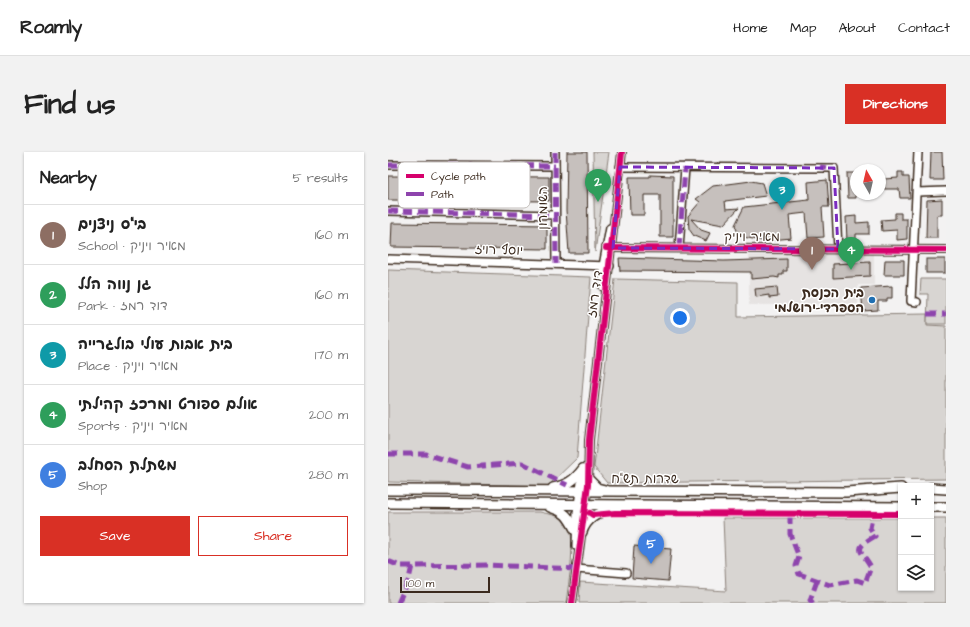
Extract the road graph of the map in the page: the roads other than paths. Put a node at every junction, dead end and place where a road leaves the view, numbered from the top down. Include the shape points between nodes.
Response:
1 (555, 152) edge
2 (622, 152) edge
3 (918, 152) edge
4 (388, 164) edge
5 (398, 164) edge
6 (530, 166) edge
7 (555, 166) junction
8 (620, 167) junction
9 (685, 168) junction
10 (946, 191) edge
11 (917, 192) junction
12 (388, 211) edge
13 (555, 215) junction
14 (609, 248) junction
15 (679, 248) junction
16 (838, 249) junction
17 (913, 250) junction
18 (946, 250) edge
19 (388, 259) edge
20 (556, 264) junction
21 (606, 266) junction
22 (917, 302) dead end
23 (589, 440) junction
24 (583, 469) junction
25 (588, 479) junction
26 (898, 488) edge
27 (934, 488) edge
28 (946, 489) edge
29 (388, 490) edge
30 (536, 491) junction
31 (583, 491) junction
32 (612, 492) junction
33 (388, 503) edge
34 (539, 504) junction
35 (581, 504) junction
36 (622, 505) junction
37 (898, 507) edge
38 (934, 507) edge
39 (946, 508) edge
40 (579, 532) junction
41 (576, 566) junction
42 (626, 573) dead end
43 (572, 603) edge

1 - 7 street, השומרון
2 - 8 street, דוד רמז
3 - 11 street
4 - 5 street
6 - 7 street
7 - 13 street, השומרון
8 - 9 street
8 - 14 street, דוד רמז
9 - 15 street
9 - 16 street via 834,168
10 - 11 street
11 - 17 street
12 - 13 street
13 - 20 street, השומרון
14 - 15 street, מאיר ויניק
14 - 21 street, דוד רמז
15 - 16 street, מאיר ויניק
16 - 17 street, מאיר ויניק
17 - 18 street, מאיר ויניק
17 - 22 street via 911,301
19 - 20 street, יוסף רויז
20 - 21 street, יוסף רויז
21 - 23 street, דוד רמז
23 - 24 street, דוד רמז
23 - 25 street, דוד רמז
24 - 30 main road via 567,485
24 - 31 street, דוד רמז
25 - 31 street, דוד רמז
25 - 32 main road via 597,488
26 - 32 main road, שדרות תש"ח via 838,492
27 - 28 main road
29 - 30 main road, שדרות תש"ח
30 - 31 main road, שדרות תש"ח
31 - 32 main road, שדרות תש"ח
31 - 35 street, דוד רמז
33 - 34 main road, שדרות תש"ח
34 - 35 main road, שדרות תש"ח
34 - 40 main road via 559,510 569,517
35 - 36 main road, שדרות תש"ח
35 - 40 street, דוד רמז
36 - 37 main road, שדרות תש"ח
36 - 40 main road via 593,515
38 - 39 main road
40 - 41 street, דוד רמז
41 - 42 street
41 - 43 street, דוד רמז

